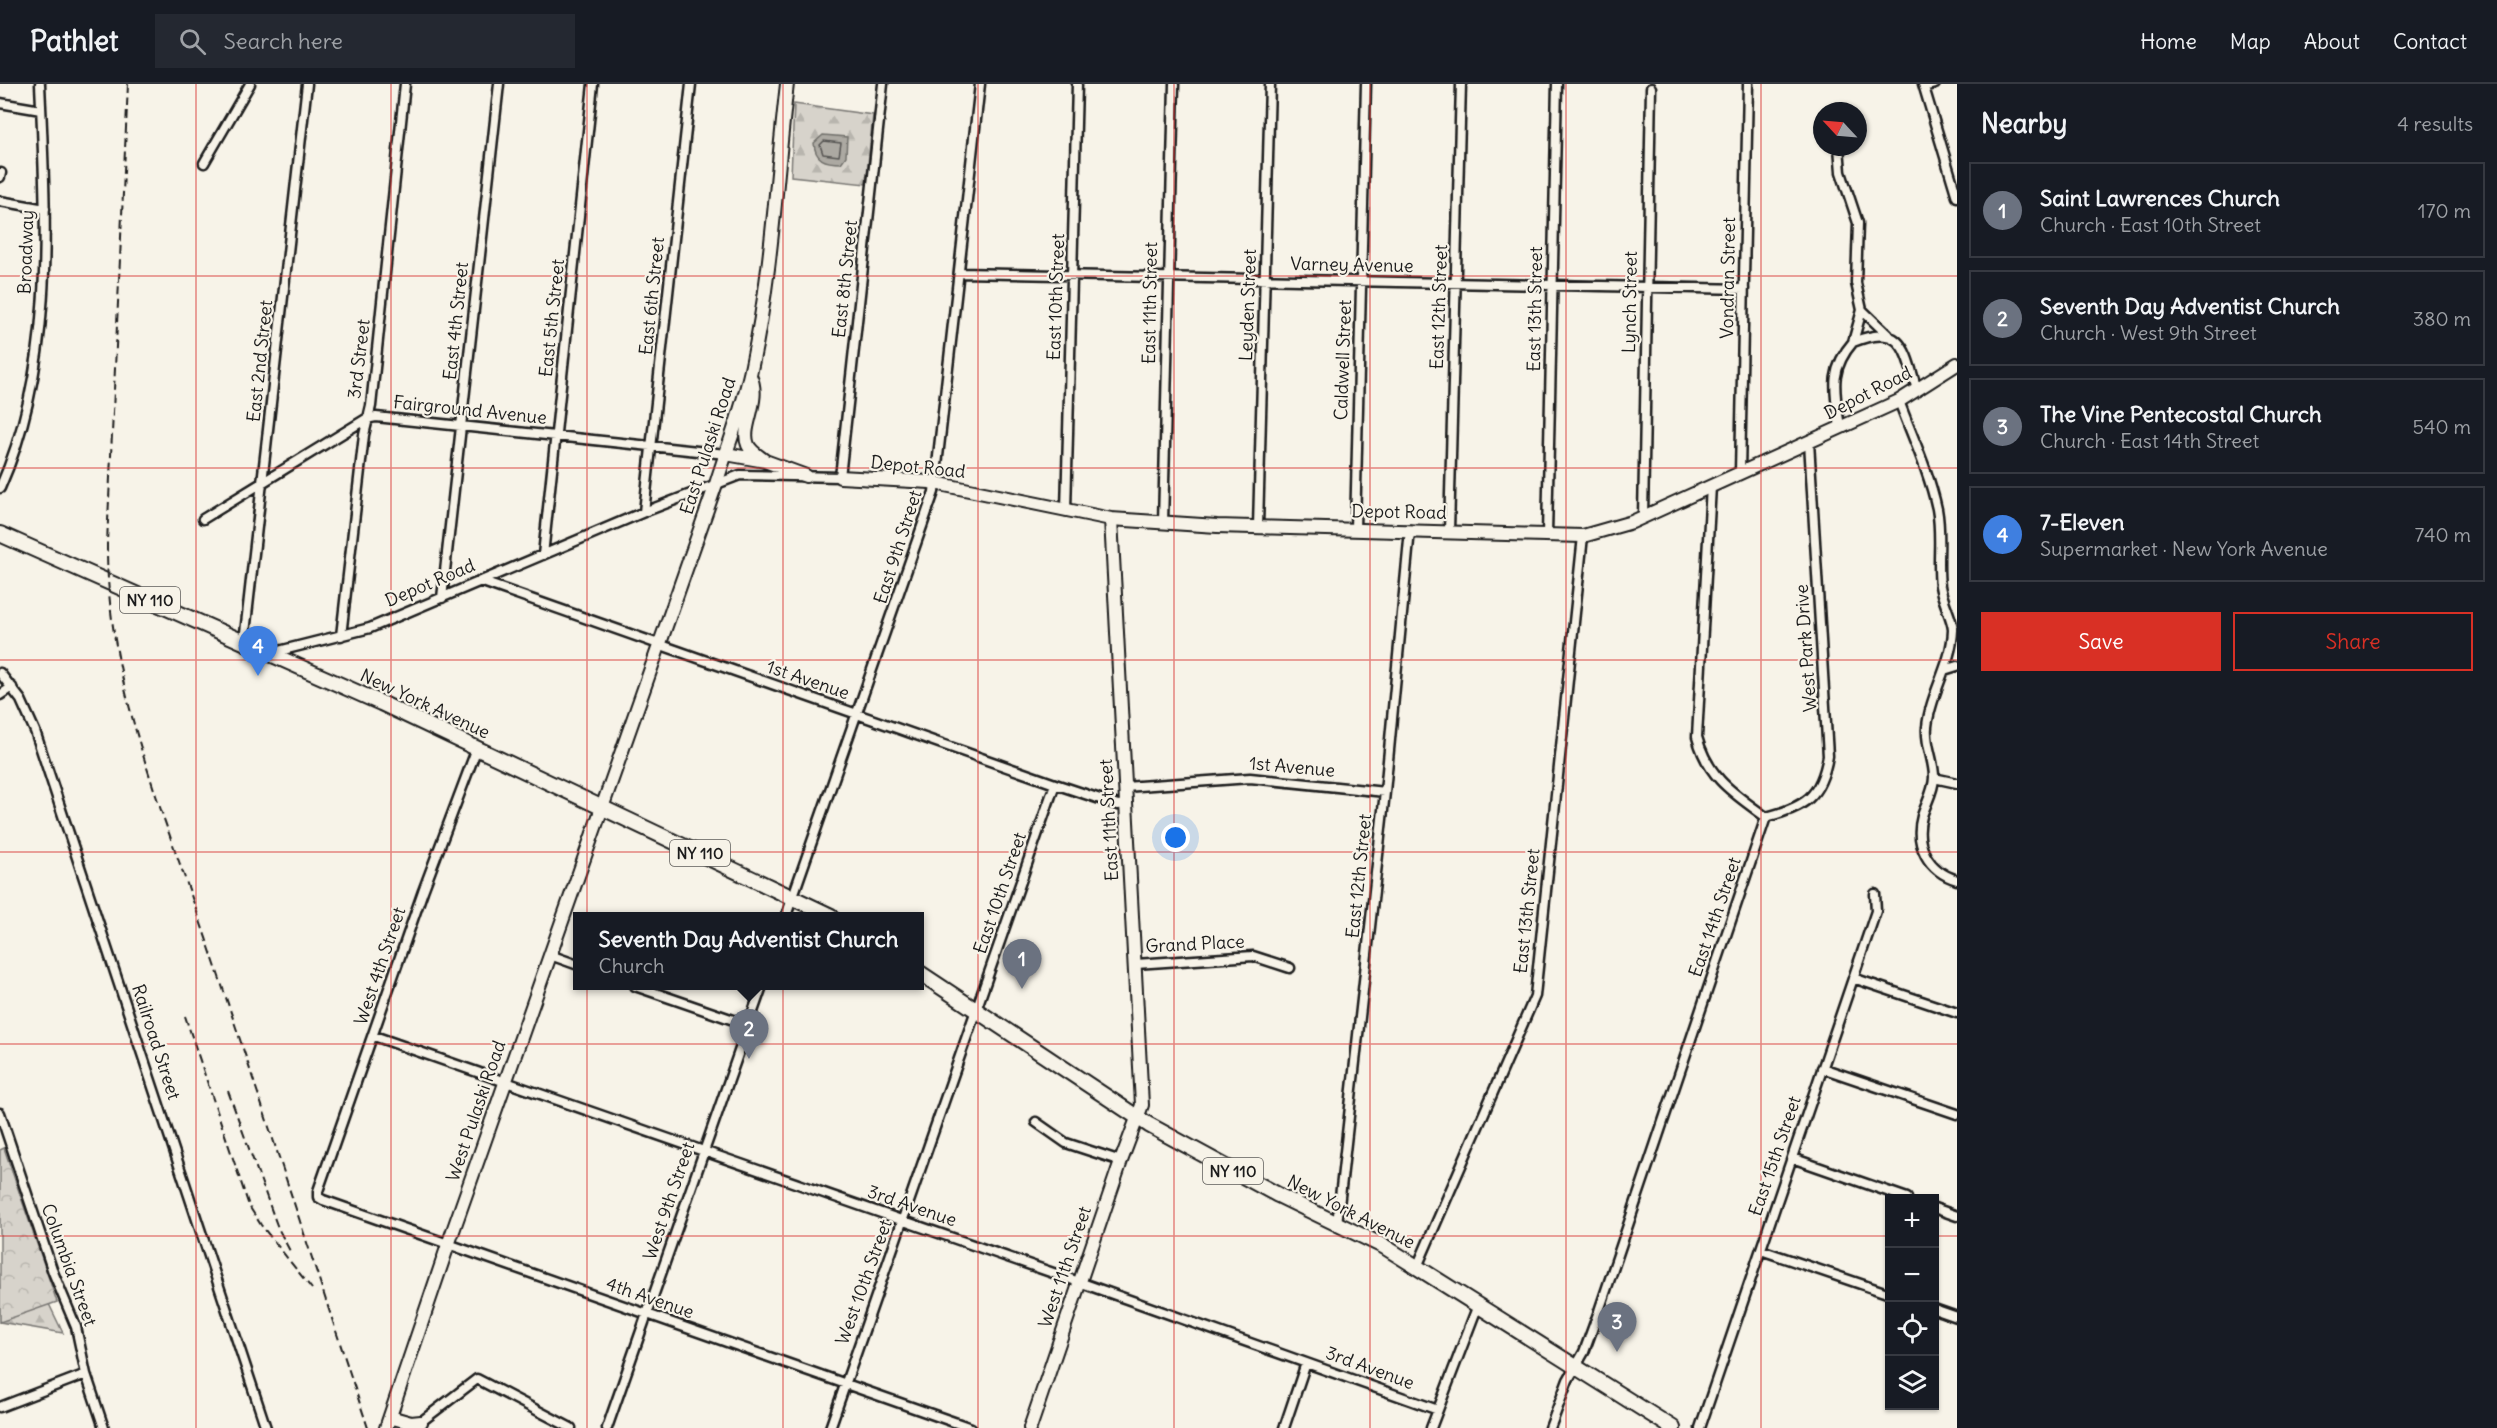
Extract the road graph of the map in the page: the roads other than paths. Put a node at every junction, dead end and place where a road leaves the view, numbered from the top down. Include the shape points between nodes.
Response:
1 (40, 84) edge
2 (250, 84) edge
3 (307, 84) edge
4 (405, 84) edge
5 (498, 84) edge
6 (593, 84) edge
7 (691, 84) edge
8 (787, 84) edge
9 (883, 84) edge
10 (980, 84) edge
11 (1077, 84) edge
12 (1174, 84) edge
13 (1270, 84) edge
14 (1366, 84) edge
15 (1461, 84) edge
16 (1557, 84) edge
17 (1748, 84) edge
18 (1935, 84) edge
19 (1923, 86) edge
20 (1651, 88) dead end
21 (0, 103) edge
22 (41, 110) junction
23 (1839, 156) edge
24 (204, 163) dead end
25 (1957, 197) edge
26 (0, 201) edge
27 (45, 209) junction
28 (959, 273) junction
29 (1074, 276) junction
30 (1169, 278) junction
31 (1265, 280) junction
32 (1362, 281) junction
33 (1456, 283) junction
34 (1552, 286) junction
35 (1647, 287) junction
36 (1744, 289) junction
37 (1862, 310) junction
38 (1888, 335) junction
39 (1853, 342) junction
40 (1957, 364) edge
41 (750, 376) junction
42 (1917, 390) junction
43 (1899, 401) junction
44 (366, 419) junction
45 (461, 427) junction
46 (1840, 427) junction
47 (556, 437) junction
48 (1809, 442) junction
49 (651, 447) junction
50 (726, 454) junction
51 (765, 460) junction
52 (1740, 473) junction
53 (806, 476) junction
54 (840, 477) junction
55 (263, 482) junction
56 (935, 483) junction
57 (716, 484) junction
58 (1711, 486) junction
59 (0, 488) edge
60 (1066, 511) junction
61 (644, 512) junction
62 (1643, 517) junction
63 (202, 519) dead end
64 (1111, 519) junction
65 (1163, 523) junction
66 (1258, 527) junction
67 (1354, 529) junction
68 (1410, 531) junction
69 (1449, 531) junction
70 (0, 534) edge
71 (1547, 535) junction
72 (1583, 536) junction
73 (543, 555) junction
74 (480, 581) junction
75 (442, 598) junction
76 (1955, 630) edge
77 (341, 636) junction
78 (244, 642) junction
79 (658, 645) junction
80 (269, 654) junction
81 (1957, 666) edge
82 (1944, 670) junction
83 (0, 673) edge
84 (12, 687) junction
85 (0, 694) edge
86 (858, 715) junction
87 (477, 748) junction
88 (1934, 778) junction
89 (1957, 783) edge
90 (1055, 784) junction
91 (1125, 787) junction
92 (1385, 792) junction
93 (1126, 804) junction
94 (602, 806) junction
95 (1766, 817) junction
96 (1957, 880) edge
97 (1875, 894) dead end
98 (792, 899) junction
99 (787, 912) edge
100 (822, 912) edge
101 (550, 955) junction
102 (573, 963) edge
103 (1136, 964) junction
104 (1290, 968) dead end
105 (924, 976) edge
106 (1853, 978) junction
107 (646, 990) edge
108 (760, 990) edge
109 (977, 1012) junction
110 (1957, 1013) edge
111 (747, 1025) junction
112 (374, 1036) junction
113 (1822, 1068) junction
114 (506, 1083) junction
115 (0, 1113) edge
116 (1957, 1114) edge
117 (1137, 1117) junction
118 (1036, 1122) dead end
119 (704, 1152) junction
120 (1792, 1158) junction
121 (1121, 1161) junction
122 (1896, 1194) edge
123 (318, 1197) joint
124 (1939, 1209) edge
125 (1957, 1216) edge
126 (904, 1221) junction
127 (1337, 1224) junction
128 (448, 1245) junction
129 (1761, 1250) junction
130 (1417, 1267) junction
131 (1079, 1282) junction
132 (1885, 1292) edge
133 (1478, 1305) junction
134 (1939, 1310) edge
135 (647, 1314) junction
136 (1957, 1317) edge
137 (1306, 1363) junction
138 (1575, 1367) junction
139 (86, 1374) junction
140 (846, 1384) junction
141 (0, 1407) edge
142 (1438, 1410) junction
143 (388, 1422) edge
144 (417, 1425) edge
145 (104, 1428) edge
146 (266, 1428) edge
147 (571, 1428) edge
148 (607, 1428) edge
149 (830, 1428) edge
150 (971, 1428) edge
151 (1030, 1428) edge
152 (1284, 1428) edge
153 (1431, 1428) edge
154 (1550, 1428) edge
155 (1673, 1428) edge
156 (1700, 1428) edge

1 - 22 street, Broadway
2 - 24 street
3 - 55 street, East 2nd Street
4 - 44 street, 3rd Street via 371,406
5 - 45 street, East 4th Street
6 - 47 street, East 5th Street
7 - 49 street, East 6th Street
8 - 41 street, East Pulaski Road via 765,293
9 - 54 street, East 8th Street
10 - 28 street, East 9th Street
11 - 29 street, East 10th Street
12 - 30 street, East 11th Street
13 - 31 street, Leyden Street
14 - 32 street, Caldwell Street
15 - 33 street, East 12th Street
16 - 34 street, East 13th Street
17 - 36 street, Vondran Street
18 - 19 street
19 - 25 street
20 - 35 street, Lynch Street
21 - 22 street
22 - 27 street, Broadway
23 - 37 street via 1840,172 1858,223 1856,283
26 - 27 street
27 - 59 street, Broadway via 36,365 26,418
28 - 29 street, Varney Avenue
28 - 56 street, East 9th Street
29 - 30 street, Varney Avenue
29 - 60 street, East 10th Street
30 - 31 street, Varney Avenue
30 - 65 street, East 11th Street
31 - 32 street, Varney Avenue
31 - 66 street, Leyden Street
32 - 33 street, Varney Avenue
32 - 67 street, Caldwell Street
33 - 34 street, Varney Avenue
33 - 69 street, East 12th Street
34 - 35 street, Varney Avenue
34 - 71 street, East 13th Street
35 - 36 street, Varney Avenue
35 - 62 street, Lynch Street
36 - 52 street, Vondran Street
37 - 38 street
37 - 39 street
38 - 39 street via 1880,333
38 - 42 street via 1899,343 1907,358
39 - 46 street via 1837,366 1834,384
40 - 42 street, Depot Road
41 - 50 street, East Pulaski Road
41 - 51 street via 755,387 746,442
42 - 43 street, Depot Road
43 - 46 street, Depot Road
43 - 76 street via 1932,488 1940,531 1940,584
44 - 45 street, Fairground Avenue
44 - 55 street, Fairground Avenue
44 - 77 street, 3rd Street
45 - 47 street, Fairground Avenue
45 - 75 street, East 4th Street
46 - 48 street, Depot Road
47 - 49 street, Fairground Avenue
47 - 73 street, East 5th Street
48 - 52 street, Depot Road
48 - 95 street, West Park Drive via 1828,756 1824,776 1813,796 1797,808
49 - 50 street, Fairground Avenue
49 - 61 street, East 6th Street
50 - 51 street, Depot Road
50 - 57 street, East Pulaski Road
51 - 53 street, Depot Road
52 - 58 street, Depot Road
53 - 54 street, Depot Road
53 - 57 street, Depot Road via 740,475
54 - 56 street, Depot Road
55 - 63 street, Fairground Avenue
55 - 78 street, East 2nd Street
56 - 60 street, Depot Road
56 - 86 street, East 9th Street
57 - 61 street, Depot Road
57 - 79 street, East Pulaski Road
58 - 62 street, Depot Road
58 - 95 street via 1697,737 1702,756 1722,784
60 - 64 street, Depot Road
61 - 73 street, Depot Road
62 - 72 street, Depot Road
64 - 65 street, Depot Road
64 - 91 street, East 11th Street
65 - 66 street, Depot Road
66 - 67 street, Depot Road
67 - 68 street, Depot Road
68 - 69 street, Depot Road
68 - 92 street, East 12th Street
69 - 71 street, Depot Road
70 - 78 main road, New York Avenue / NY 110
71 - 72 street, Depot Road
72 - 130 street, East 13th Street via 1535,996
73 - 74 street, Depot Road
74 - 75 street, Depot Road
74 - 79 street, 1st Avenue
75 - 77 street, Depot Road
76 - 82 street
77 - 80 street, Depot Road
78 - 80 main road, New York Avenue / NY 110
79 - 86 street, 1st Avenue
79 - 94 street, East Pulaski Road
80 - 87 main road, New York Avenue / NY 110
81 - 82 street
82 - 88 street via 1926,728
83 - 84 street, Railroad Street
84 - 85 street
84 - 146 street, Railroad Street via 35,731
86 - 90 street, 1st Avenue
86 - 98 street, East 9th Street
87 - 94 main road, New York Avenue / NY 110
87 - 112 street, West 4th Street
88 - 89 street
88 - 96 street via 1919,831 1921,844 1938,871
90 - 93 street, 1st Avenue via 1118,805
90 - 109 street, East 10th Street
91 - 92 street, 1st Avenue via 1250,778
91 - 93 street, East 11th Street
92 - 127 street, East 12th Street
93 - 103 street, East 11th Street
94 - 98 main road, New York Avenue / NY 110
94 - 101 street, West Pulaski Road
95 - 138 street, East 14th Street via 1599,1311
97 - 106 street, East 15th Street via 1876,911
98 - 99 street
98 - 100 main road, New York Avenue / NY 110
101 - 102 street
101 - 114 street, West Pulaski Road
103 - 104 street, Grand Place via 1253,956
103 - 117 street, East 11th Street via 1142,1098
105 - 109 main road, New York Avenue / NY 110
106 - 110 street
106 - 113 street, East 15th Street
107 - 111 street
108 - 111 street, West 9th Street
109 - 117 main road, New York Avenue / NY 110
109 - 126 street, West 10th Street
111 - 119 street, West 9th Street
112 - 114 street, 3rd Avenue
112 - 123 street, West 4th Street
113 - 116 street
113 - 120 street, East 15th Street
114 - 119 street, 3rd Avenue
114 - 128 street, West Pulaski Road
115 - 139 street, Columbia Street via 53,1272 76,1327
117 - 121 street, West 11th Street
117 - 127 main road, New York Avenue / NY 110 via 1278,1196
118 - 121 street via 1066,1143
119 - 126 street, 3rd Avenue
119 - 135 street, West 9th Street
120 - 122 street
120 - 129 street, East 15th Street
121 - 131 street, West 11th Street
123 - 128 street, 4th Avenue
124 - 125 street
126 - 131 street, 3rd Avenue
126 - 140 street, West 10th Street
127 - 130 main road, New York Avenue / NY 110
128 - 135 street, 4th Avenue
128 - 143 street, West Pulaski Road
129 - 132 street
129 - 156 street, East 15th Street
130 - 133 main road, New York Avenue / NY 110
131 - 137 street, 3rd Avenue
131 - 151 street, West 11th Street
133 - 138 main road, New York Avenue / NY 110
133 - 142 street
134 - 136 street
135 - 140 street, 4th Avenue
135 - 148 street, West 9th Street
137 - 142 street, 3rd Avenue
137 - 152 street
138 - 154 street, East 14th Street
138 - 155 main road, New York Avenue / NY 110
139 - 141 street
139 - 145 street, Columbia Street
140 - 149 street, West 10th Street
140 - 150 street, 4th Avenue
142 - 153 street
143 - 144 street
144 - 147 street via 477,1378

